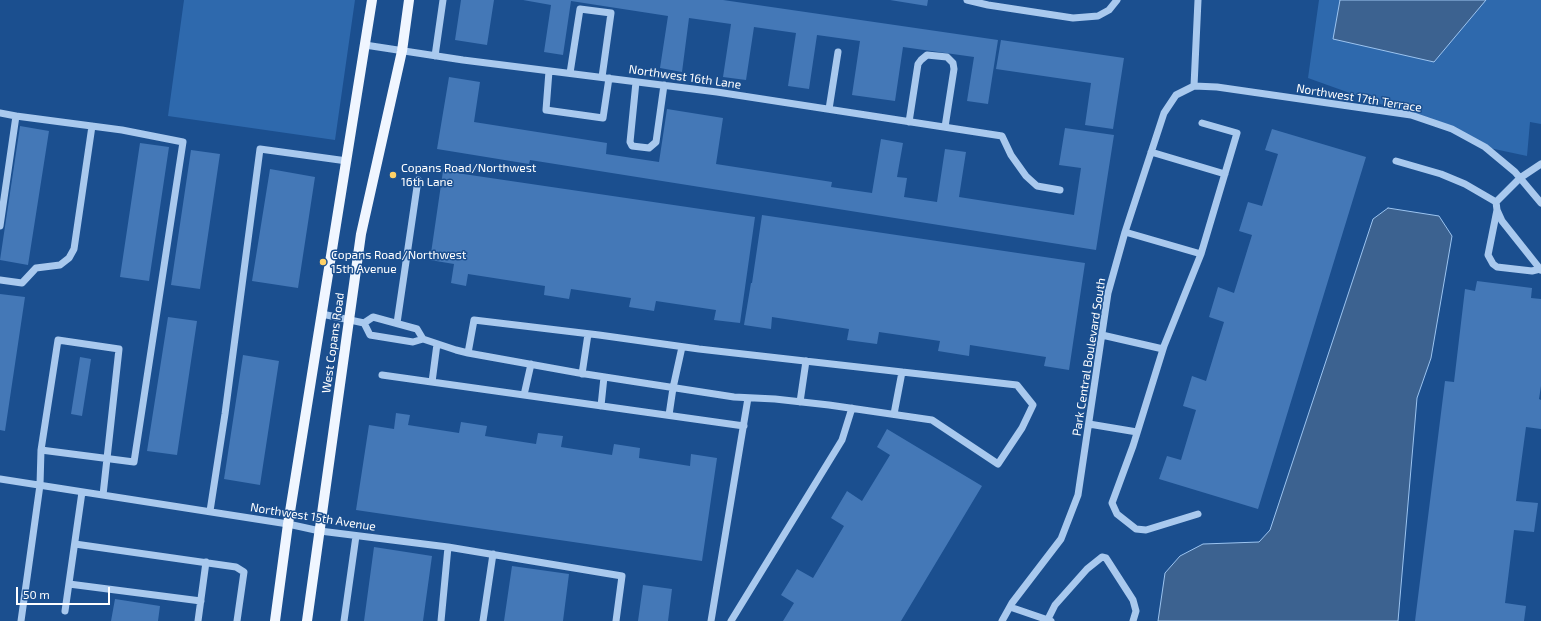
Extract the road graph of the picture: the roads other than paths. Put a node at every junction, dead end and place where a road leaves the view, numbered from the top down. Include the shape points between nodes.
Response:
1 (372, 0) edge
2 (409, 0) edge
3 (443, 0) edge
4 (968, 0) edge
5 (1117, 0) edge
6 (1198, 0) edge
7 (365, 45) junction
8 (402, 51) junction
9 (838, 52) dead end
10 (435, 56) junction
11 (549, 70) junction
12 (570, 73) junction
13 (605, 78) junction
14 (636, 82) junction
15 (664, 85) junction
16 (1194, 86) junction
17 (829, 110) junction
18 (0, 113) edge
19 (16, 116) junction
20 (909, 122) junction
21 (1202, 123) dead end
22 (92, 126) junction
23 (945, 127) junction
24 (1151, 152) junction
25 (346, 161) junction
26 (1396, 161) dead end
27 (1541, 164) edge
28 (1225, 174) junction
29 (1520, 178) junction
30 (418, 180) dead end
31 (1060, 190) dead end
32 (1496, 202) junction
33 (1541, 203) edge
34 (1496, 210) junction
35 (0, 226) edge
36 (1125, 232) junction
37 (1201, 254) junction
38 (1540, 270) edge
39 (0, 280) edge
40 (322, 314) junction
41 (349, 319) junction
42 (364, 323) junction
43 (397, 324) junction
44 (588, 334) junction
45 (1102, 335) junction
46 (423, 339) junction
47 (437, 344) junction
48 (682, 347) junction
49 (1163, 349) junction
50 (468, 353) junction
51 (806, 361) junction
52 (531, 364) junction
53 (902, 372) junction
54 (582, 374) junction
55 (382, 375) dead end
56 (604, 377) junction
57 (432, 382) junction
58 (673, 388) junction
59 (524, 395) junction
60 (748, 398) junction
61 (800, 402) junction
62 (600, 406) junction
63 (852, 408) junction
64 (894, 414) junction
65 (669, 416) junction
66 (1089, 424) junction
67 (744, 426) junction
68 (1137, 432) junction
69 (41, 450) junction
70 (106, 459) junction
71 (0, 479) edge
72 (40, 485) junction
73 (82, 492) junction
74 (103, 495) junction
75 (210, 511) junction
76 (1198, 514) dead end
77 (288, 524) junction
78 (320, 531) junction
79 (356, 536) junction
80 (74, 544) junction
81 (448, 547) junction
82 (493, 554) junction
83 (206, 562) junction
84 (69, 584) junction
85 (201, 601) junction
86 (1010, 607) junction
87 (65, 611) dead end
88 (21, 621) edge
89 (198, 621) edge
90 (237, 621) edge
91 (275, 621) edge
92 (307, 621) edge
93 (344, 621) edge
94 (441, 621) edge
95 (483, 621) edge
96 (616, 621) edge
97 (711, 621) edge
98 (731, 621) edge
99 (1002, 621) edge
100 (1048, 621) edge
101 (1133, 621) edge

1 - 7 main road, West Copans Road
2 - 8 main road, West Copans Road
3 - 10 street
4 - 5 street via 1073,18 1098,16
6 - 16 street
7 - 8 street, Northwest 16th Lane
7 - 25 main road, West Copans Road
8 - 10 street, Northwest 16th Lane
8 - 41 main road, West Copans Road via 361,234
9 - 17 street
10 - 11 street, Northwest 16th Lane
11 - 12 street, Northwest 16th Lane
11 - 13 street via 546,110 603,118
12 - 13 street, Northwest 16th Lane
12 - 13 street via 580,9 611,13
13 - 14 street, Northwest 16th Lane
14 - 15 street, Northwest 16th Lane
14 - 15 street via 630,142 632,146 649,148 656,142
15 - 17 street, Northwest 16th Lane
16 - 24 street, Park Central Boulevard South via 1176,96 1164,114
16 - 29 street, Northwest 17th Terrace via 1217,87 1411,115 1452,129 1485,146
17 - 20 street, Northwest 16th Lane
18 - 19 street
19 - 22 street
19 - 35 street
20 - 23 street, Northwest 16th Lane
20 - 23 street via 918,64 927,55 947,57 953,63 954,69
21 - 28 street via 1237,133
22 - 39 street via 74,249 69,258 60,265 36,268 22,283
22 - 70 street via 183,142 134,462
23 - 31 street, Northwest 16th Lane via 1002,136 1011,155 1026,176 1038,186
24 - 28 street
24 - 36 street, Park Central Boulevard South
25 - 40 main road, West Copans Road
25 - 75 street via 260,149
26 - 32 street via 1442,174
27 - 29 street
28 - 37 street
29 - 32 street
29 - 33 street, Northwest 17th Terrace
30 - 43 street
32 - 34 street
34 - 38 street
34 - 38 street via 1488,255 1493,264 1497,267 1525,271
36 - 37 street
36 - 45 street, Park Central Boulevard South via 1108,293
37 - 49 street
40 - 41 street
40 - 77 main road, West Copans Road
41 - 42 street
41 - 78 main road, West Copans Road
42 - 43 street via 373,317
42 - 46 street via 370,335 413,342
43 - 46 street via 417,329
44 - 48 street
44 - 50 street via 474,320
44 - 54 street
45 - 49 street
45 - 66 street, Park Central Boulevard South
46 - 47 street
47 - 50 street
47 - 57 street
48 - 51 street
48 - 58 street
49 - 68 street
50 - 52 street
51 - 53 street
51 - 61 street
52 - 54 street
52 - 59 street
53 - 64 street
53 - 64 street via 1017,385 1033,405 1022,428 998,464 932,420
54 - 56 street
55 - 57 street
56 - 58 street
56 - 62 street
57 - 59 street
58 - 60 street
58 - 65 street
59 - 62 street
60 - 61 street
60 - 67 street
61 - 63 street
62 - 65 street
63 - 64 street
63 - 98 street via 842,440
65 - 67 street
66 - 68 street
66 - 86 street, Park Central Boulevard South via 1078,495 1060,539
67 - 97 street
68 - 76 street via 1112,503 1117,514 1136,529 1146,530
69 - 70 street
69 - 70 street via 58,340 119,349
69 - 72 street
70 - 74 street
71 - 72 street, Northwest 15th Avenue
72 - 73 street, Northwest 15th Avenue
72 - 88 street
73 - 74 street, Northwest 15th Avenue
73 - 80 street
74 - 75 street, Northwest 15th Avenue
75 - 77 street, Northwest 15th Avenue
77 - 78 street, Northwest 15th Avenue
77 - 91 main road, West Copans Road
78 - 79 street, Northwest 15th Avenue
78 - 92 main road, West Copans Road
79 - 81 street, Northwest 15th Avenue
79 - 93 street
80 - 83 street
80 - 84 street
81 - 82 street, Northwest 15th Avenue
81 - 94 street
82 - 95 street
82 - 96 street, Northwest 15th Avenue via 622,576
83 - 85 street
83 - 90 street via 236,567 244,572
84 - 85 street
84 - 87 street
85 - 89 street
86 - 99 street, Park Central Boulevard South
86 - 100 street
100 - 101 street via 1055,605 1087,569 1102,557 1106,558 1133,600 1136,611

